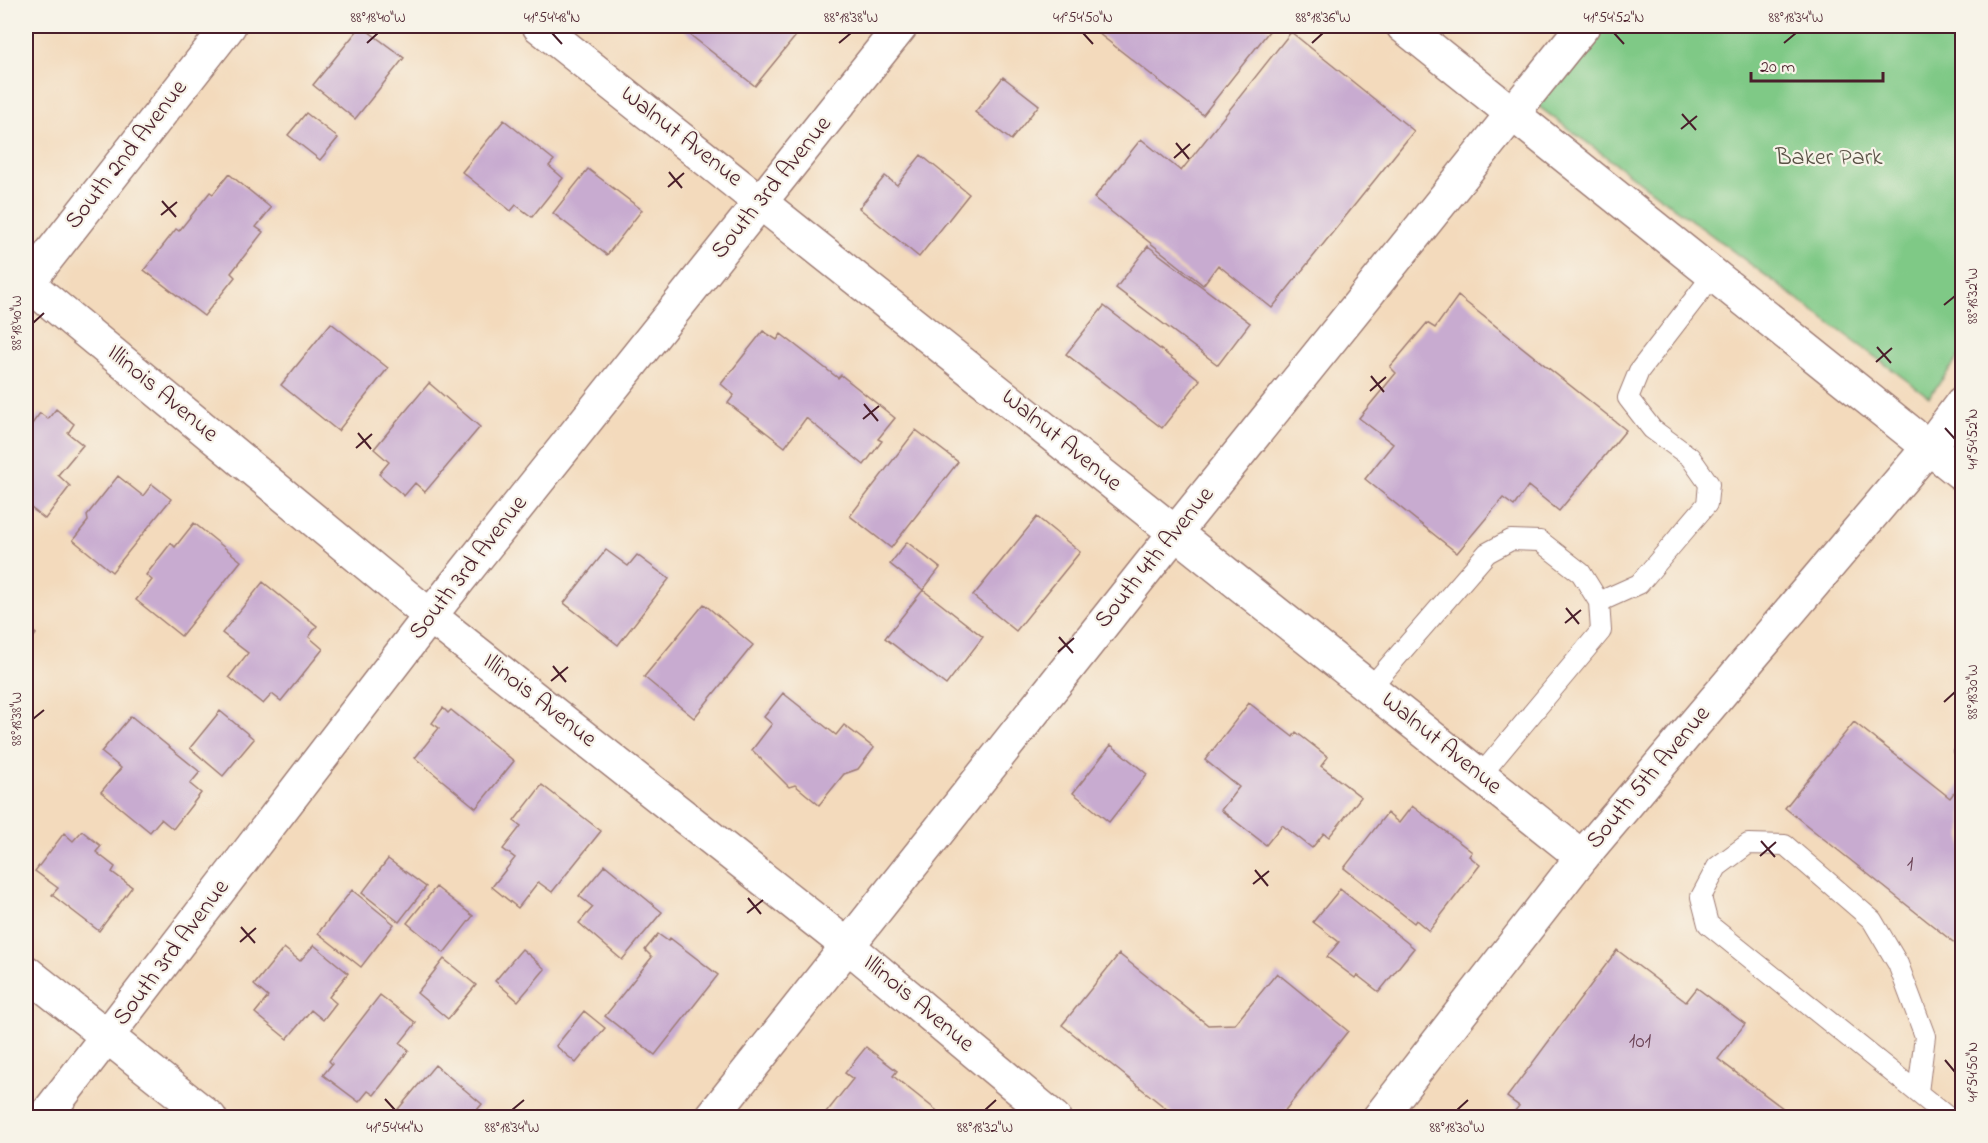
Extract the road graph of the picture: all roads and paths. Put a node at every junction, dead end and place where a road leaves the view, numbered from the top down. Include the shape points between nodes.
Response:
1 (229, 26) edge
2 (539, 26) edge
3 (901, 26) edge
4 (1403, 26) edge
5 (1583, 26) edge
6 (1513, 114) junction
7 (762, 201) junction
8 (1713, 275) junction
9 (26, 283) edge
10 (1962, 403) edge
11 (1929, 447) junction
12 (1962, 474) edge
13 (1175, 533) junction
14 (1599, 602) junction
15 (430, 616) junction
16 (1371, 688) junction
17 (1480, 776) junction
18 (1582, 857) junction
19 (848, 946) junction
20 (26, 972) edge
21 (108, 1037) junction
22 (1918, 1092) junction
23 (44, 1118) edge
24 (210, 1118) edge
25 (711, 1118) edge
26 (1054, 1118) edge
27 (1379, 1118) edge
28 (1949, 1118) edge

1 - 9 street, South 2nd Avenue
2 - 7 street, Walnut Avenue
3 - 7 street, South 3rd Avenue
4 - 6 street
5 - 6 street, South 4th Avenue
6 - 8 street
6 - 13 street, South 4th Avenue
7 - 13 street, Walnut Avenue
7 - 15 street, South 3rd Avenue
8 - 11 street
8 - 14 lane via 1640,371 1628,398 1652,429 1690,457 1709,484 1707,504 1639,584
9 - 15 street, Illinois Avenue
10 - 11 street, South 5th Avenue
11 - 12 street
11 - 18 street, South 5th Avenue
13 - 16 street, Walnut Avenue
13 - 19 street, South 4th Avenue
14 - 16 lane via 1581,573 1540,542 1511,540 1487,553
14 - 17 lane via 1601,630
15 - 19 street, Illinois Avenue
15 - 21 street, South 3rd Avenue
16 - 17 street, Walnut Avenue
17 - 18 street, Walnut Avenue
18 - 27 street, South 5th Avenue
19 - 25 street, South 4th Avenue
19 - 26 street, Illinois Avenue
20 - 21 street
21 - 23 street, South 3rd Avenue
21 - 24 street
22 - 22 lane via 1708,924 1701,897 1718,867 1748,844 1785,845 1872,920 1898,964 1925,1036
22 - 28 lane

